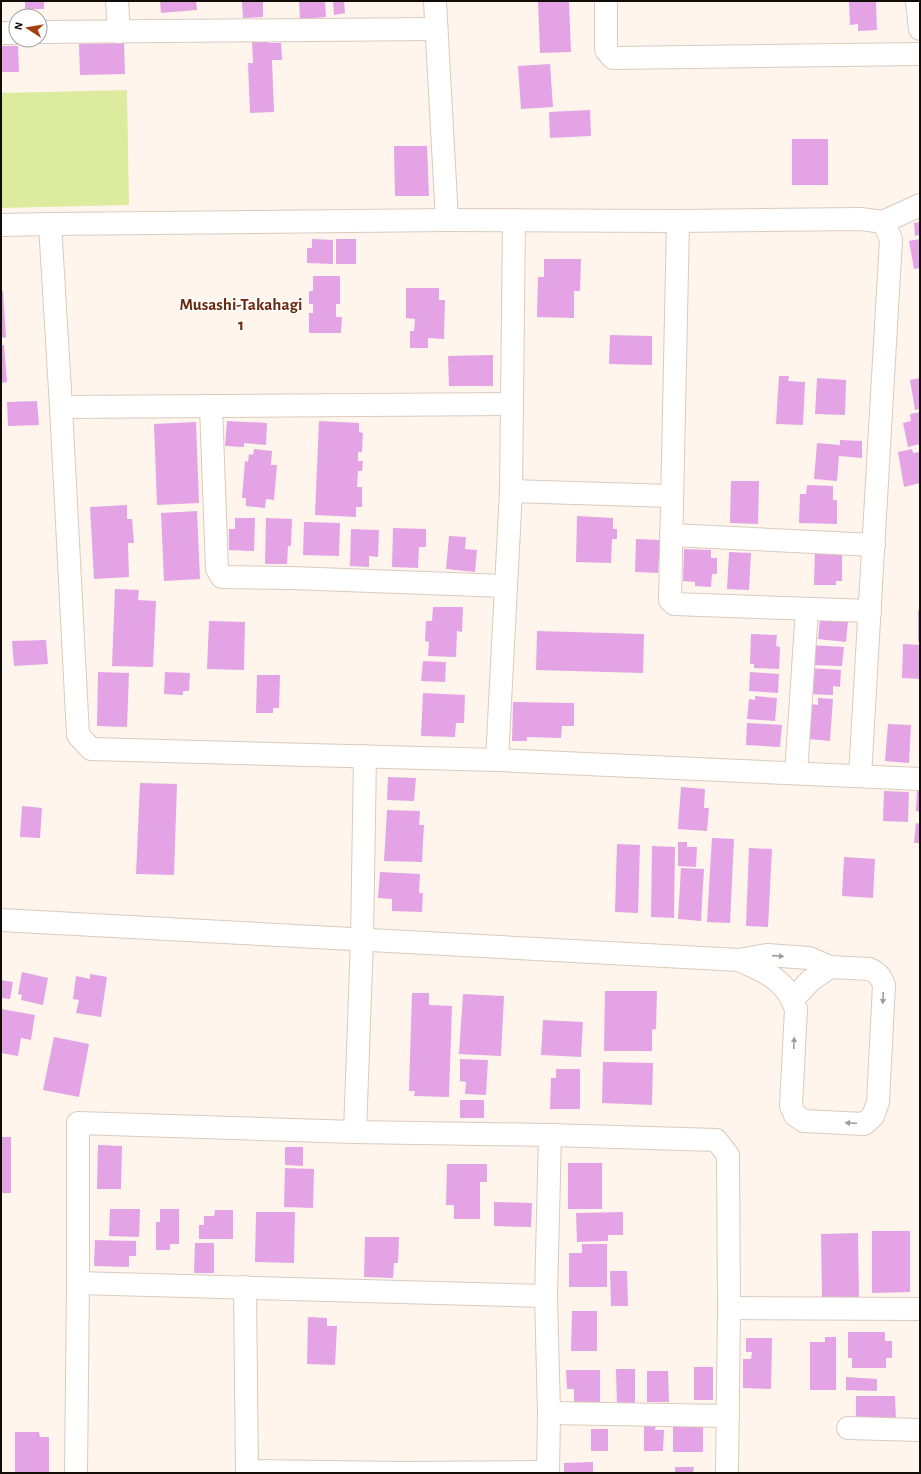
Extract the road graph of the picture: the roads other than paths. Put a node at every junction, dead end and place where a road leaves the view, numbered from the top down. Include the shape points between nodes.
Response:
1 (117, 1) edge
2 (435, 1) edge
3 (606, 1) edge
4 (917, 1) edge
5 (436, 29) junction
6 (920, 29) edge
7 (48, 32) edge
8 (119, 32) junction
9 (920, 54) edge
10 (920, 205) edge
11 (447, 220) junction
12 (514, 220) junction
13 (678, 221) junction
14 (883, 222) junction
15 (1, 224) edge
16 (50, 224) junction
17 (512, 404) junction
18 (211, 406) junction
19 (61, 407) junction
20 (510, 491) junction
21 (671, 496) junction
22 (671, 535) junction
23 (874, 545) junction
24 (505, 586) junction
25 (807, 609) junction
26 (870, 611) junction
27 (365, 756) junction
28 (497, 760) junction
29 (796, 773) junction
30 (860, 776) junction
31 (920, 779) edge
32 (1, 920) edge
33 (362, 940) junction
34 (739, 960) junction
35 (830, 967) junction
36 (793, 1000) junction
37 (355, 1132) junction
38 (550, 1135) junction
39 (78, 1283) junction
40 (245, 1287) junction
41 (546, 1296) junction
42 (729, 1308) junction
43 (920, 1309) edge
44 (549, 1413) junction
45 (728, 1416) junction
46 (848, 1428) dead end
47 (920, 1430) edge
48 (247, 1472) edge
49 (76, 1473) edge
50 (402, 1473) edge
51 (548, 1473) edge
52 (728, 1473) edge

1 - 8 street
2 - 5 street
3 - 9 street via 606,50 613,58
4 - 6 street
5 - 8 street
5 - 11 street
7 - 8 street
10 - 14 street
11 - 12 street
11 - 16 street
12 - 13 street
12 - 17 street
13 - 14 street via 861,219
13 - 21 street
14 - 23 street via 891,239
15 - 16 street
16 - 19 street
17 - 18 street
17 - 20 street
18 - 19 street
18 - 24 street via 217,569 222,577
19 - 27 street via 78,735 91,748
20 - 21 street
20 - 24 street
21 - 22 street
22 - 23 street
22 - 25 street via 670,600 674,604
23 - 26 street
24 - 28 street
25 - 26 street
25 - 29 street
26 - 30 street
27 - 28 street
27 - 33 street
28 - 29 street
29 - 30 street
30 - 31 street
32 - 33 street
33 - 34 street
33 - 37 street
34 -> 35 street via 767,955 809,958
34 - 36 street via 777,979
35 - 36 street via 810,981
35 -> 36 street via 869,969 875,971 884,985 878,1102 874,1116 864,1124 804,1121 791,1106 796,1009
37 - 38 street
37 - 39 street via 78,1123
38 - 41 street
38 - 42 street via 716,1140 728,1155
39 - 40 street
39 - 49 street
40 - 41 street
40 - 48 street
41 - 44 street
42 - 43 street
42 - 45 street
44 - 45 street
44 - 51 street
45 - 52 street
46 - 47 street
48 - 50 street
50 - 51 street

